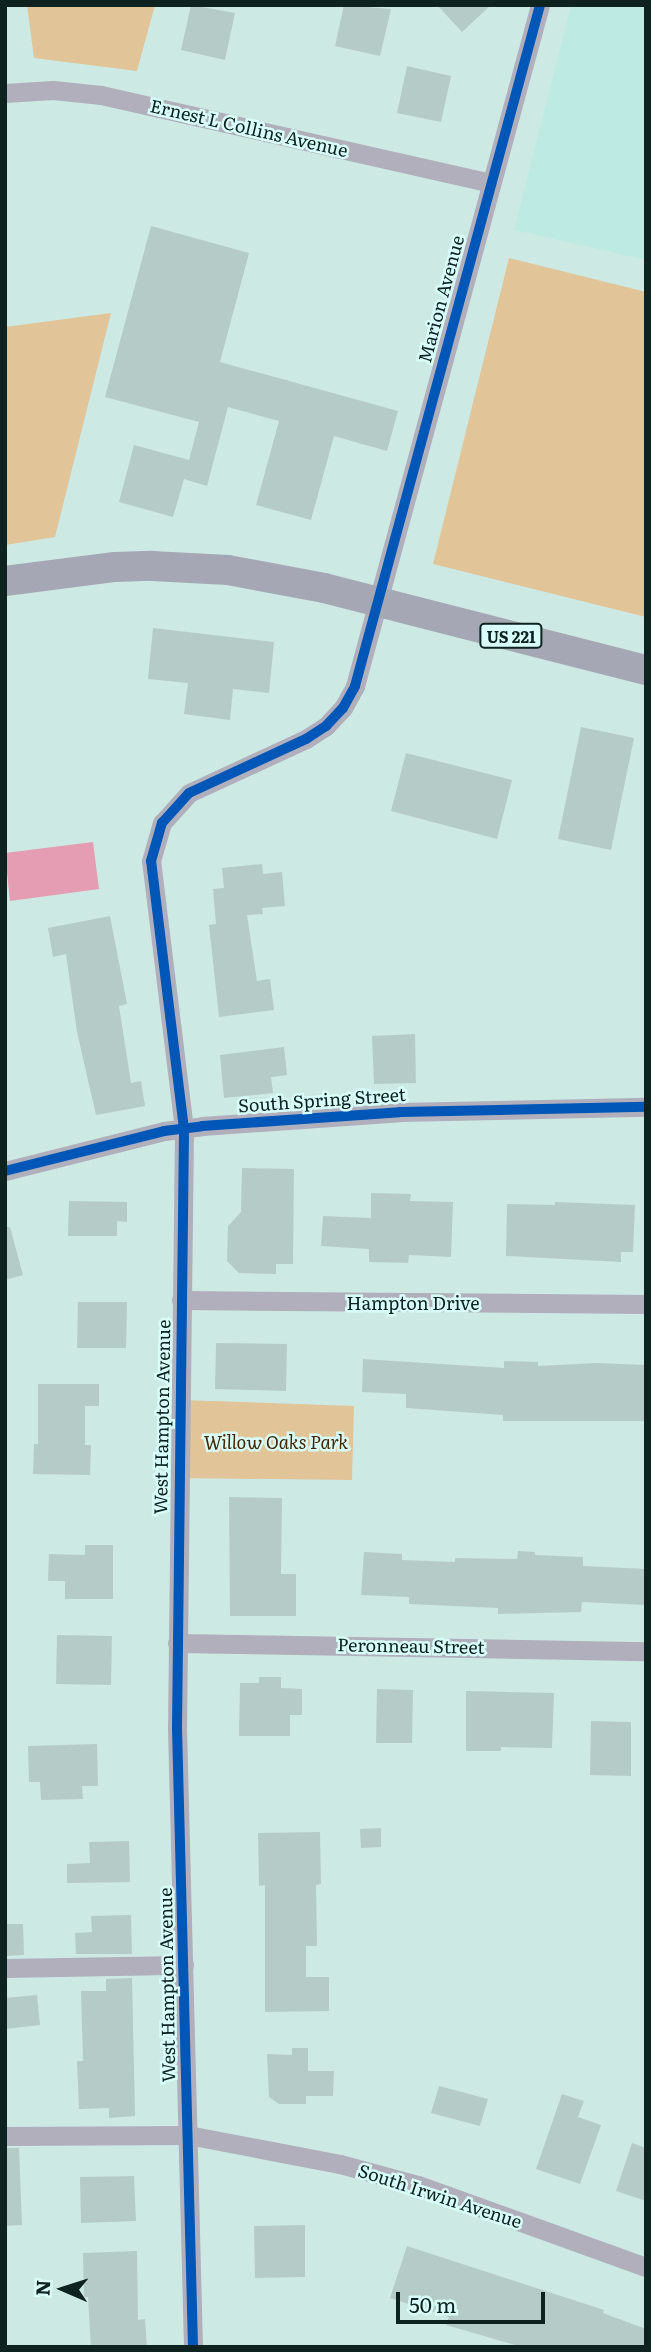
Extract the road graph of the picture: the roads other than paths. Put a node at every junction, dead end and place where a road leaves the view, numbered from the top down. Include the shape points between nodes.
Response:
1 (540, 5) edge
2 (5, 93) edge
3 (491, 183) junction
4 (5, 581) edge
5 (377, 601) junction
6 (646, 670) edge
7 (646, 1107) edge
8 (184, 1129) junction
9 (5, 1171) edge
10 (181, 1300) junction
11 (646, 1304) edge
12 (177, 1643) junction
13 (646, 1651) edge
14 (184, 1965) junction
15 (5, 1968) edge
16 (188, 2135) junction
17 (5, 2136) edge
18 (646, 2267) edge
19 (193, 2347) edge

1 - 3 street, Marion Avenue
2 - 3 street, Ernest L Collins Avenue via 53,90 101,95
3 - 5 street, Marion Avenue
4 - 5 main road, US 221 via 115,567 190,567 310,585
5 - 6 main road, US 221
5 - 8 street, West Hampton Avenue via 355,686 327,726 189,793 174,806 155,841 151,881
7 - 8 street, South Spring Street via 400,1112
8 - 9 street, South Spring Street
8 - 10 street, West Hampton Avenue
10 - 11 street, Hampton Drive
10 - 12 street, West Hampton Avenue
12 - 13 street, Peronneau Street
12 - 14 street, West Hampton Avenue
14 - 15 street
14 - 16 street, West Hampton Avenue
16 - 17 street, South Irwin Avenue
16 - 18 street, South Irwin Avenue via 379,2174
16 - 19 street, West Hampton Avenue

